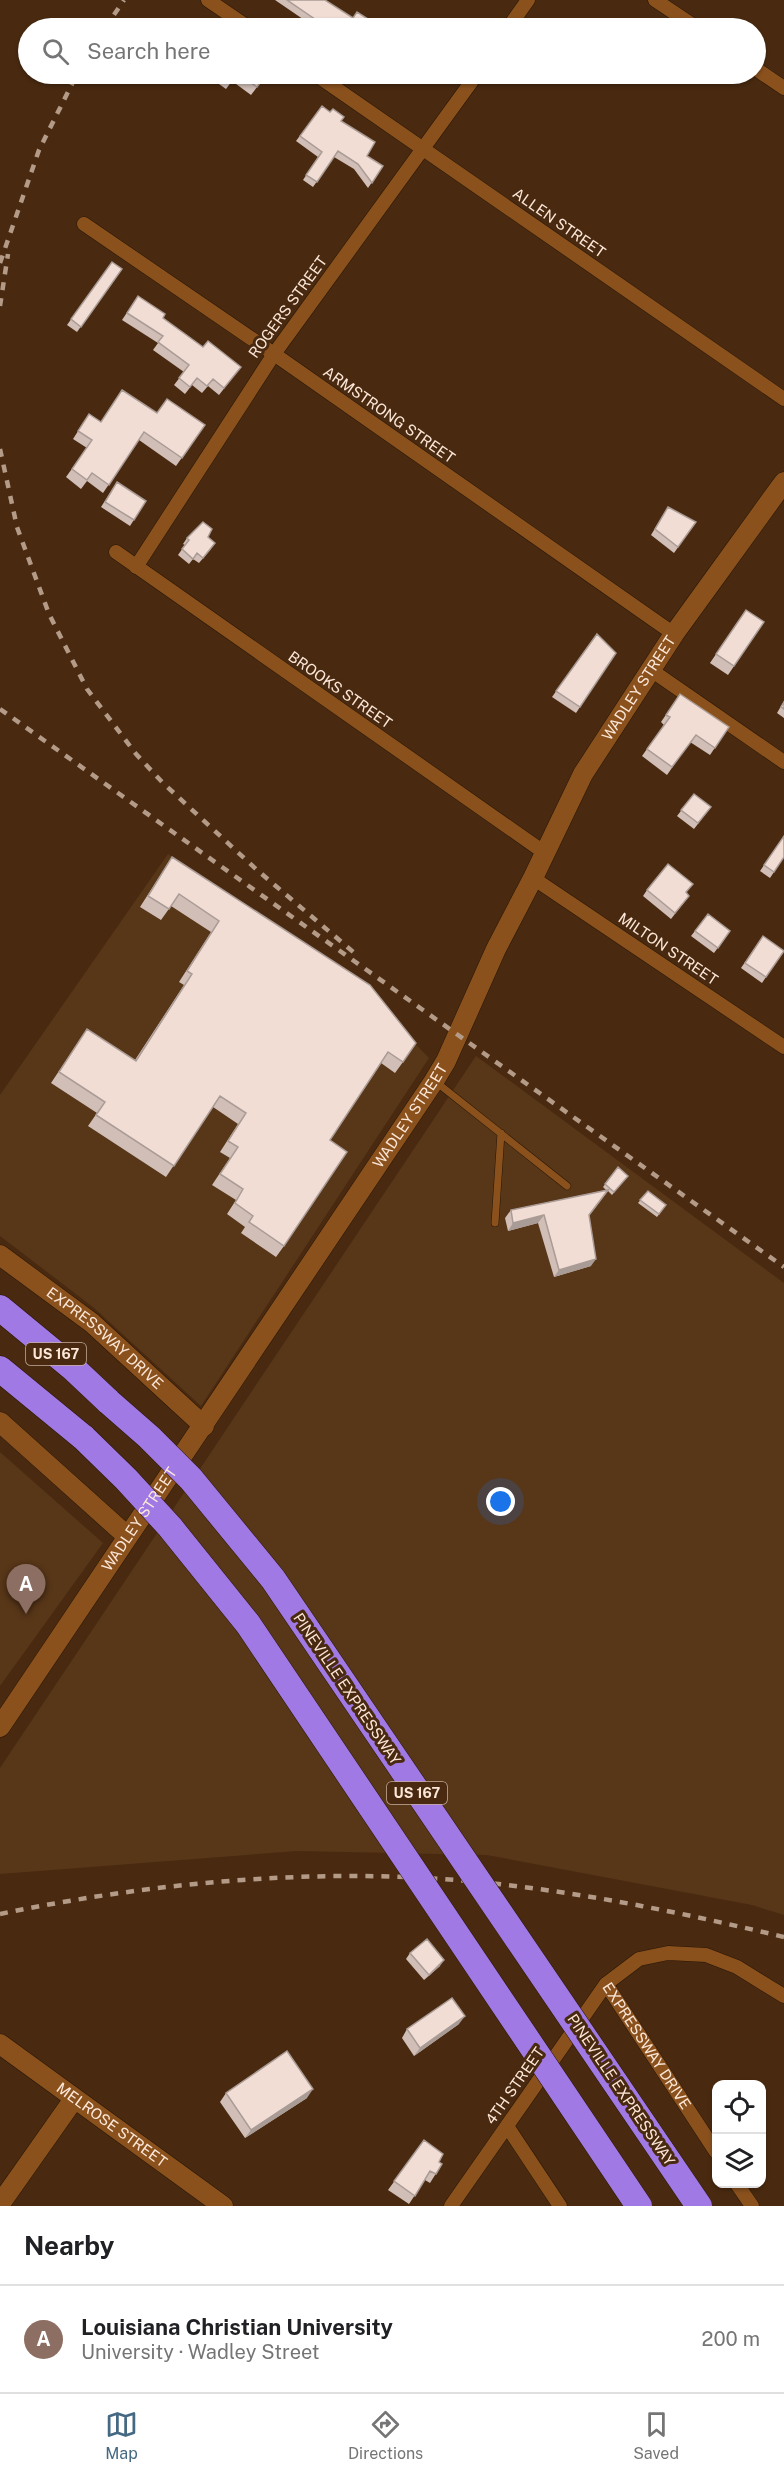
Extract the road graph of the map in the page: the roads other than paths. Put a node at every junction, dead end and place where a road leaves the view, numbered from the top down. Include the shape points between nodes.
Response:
1 (208, 0) edge
2 (528, 0) edge
3 (655, 0) edge
4 (234, 18) edge
5 (515, 18) edge
6 (682, 18) edge
7 (766, 76) edge
8 (330, 84) edge
9 (470, 84) edge
10 (784, 88) edge
11 (424, 149) junction
12 (84, 224) dead end
13 (274, 354) junction
14 (784, 399) edge
15 (784, 482) edge
16 (116, 552) dead end
17 (136, 567) junction
18 (674, 634) junction
19 (651, 670) junction
20 (784, 762) edge
21 (545, 853) junction
22 (533, 878) junction
23 (782, 1045) edge
24 (434, 1081) junction
25 (501, 1133) junction
26 (567, 1186) dead end
27 (495, 1223) dead end
28 (0, 1255) edge
29 (0, 1308) edge
30 (0, 1369) edge
31 (0, 1422) edge
32 (204, 1425) junction
33 (127, 1536) junction
34 (0, 1727) edge
35 (606, 1984) junction
36 (784, 1996) edge
37 (0, 2044) edge
38 (74, 2099) junction
39 (507, 2126) junction
40 (712, 2144) edge
41 (740, 2188) edge
42 (0, 2204) edge
43 (217, 2204) edge
44 (451, 2206) edge
45 (560, 2206) edge
46 (639, 2206) edge
47 (699, 2206) edge
48 (752, 2206) edge

1 - 4 street
2 - 5 street
3 - 6 street
7 - 10 street
8 - 11 street, ALLEN STREET
9 - 11 street, ROGERS STREET
11 - 13 street, ROGERS STREET
11 - 14 street, ALLEN STREET
12 - 13 street, ARMSTRONG STREET
13 - 17 street, ROGERS STREET
13 - 18 street, ARMSTRONG STREET
15 - 18 street, WADLEY STREET
16 - 17 street, BROOKS STREET
17 - 21 street, BROOKS STREET
18 - 19 street, WADLEY STREET
19 - 20 street
19 - 21 street, WADLEY STREET via 583,774
21 - 22 street, WADLEY STREET
22 - 23 street, MILTON STREET
22 - 24 street, WADLEY STREET
24 - 25 lane
24 - 32 street, WADLEY STREET
25 - 26 lane
25 - 27 lane
28 - 32 street, EXPRESSWAY DRIVE via 92,1323
29 - 47 highway, PINEVILLE EXPRESSWAY / US 167, bridge via 74,1369 191,1479 273,1579
30 - 46 highway, US 167, bridge via 84,1438 126,1479 248,1624
31 - 33 street
32 - 33 street, WADLEY STREET
33 - 34 street, WADLEY STREET
35 - 36 street, EXPRESSWAY DRIVE via 639,1959 668,1953 706,1955 737,1967
35 - 39 street, 4TH STREET
35 - 40 street, EXPRESSWAY DRIVE
37 - 38 street, MELROSE STREET
38 - 42 street
38 - 43 street, MELROSE STREET
39 - 44 street, 4TH STREET
39 - 45 street
41 - 48 street

